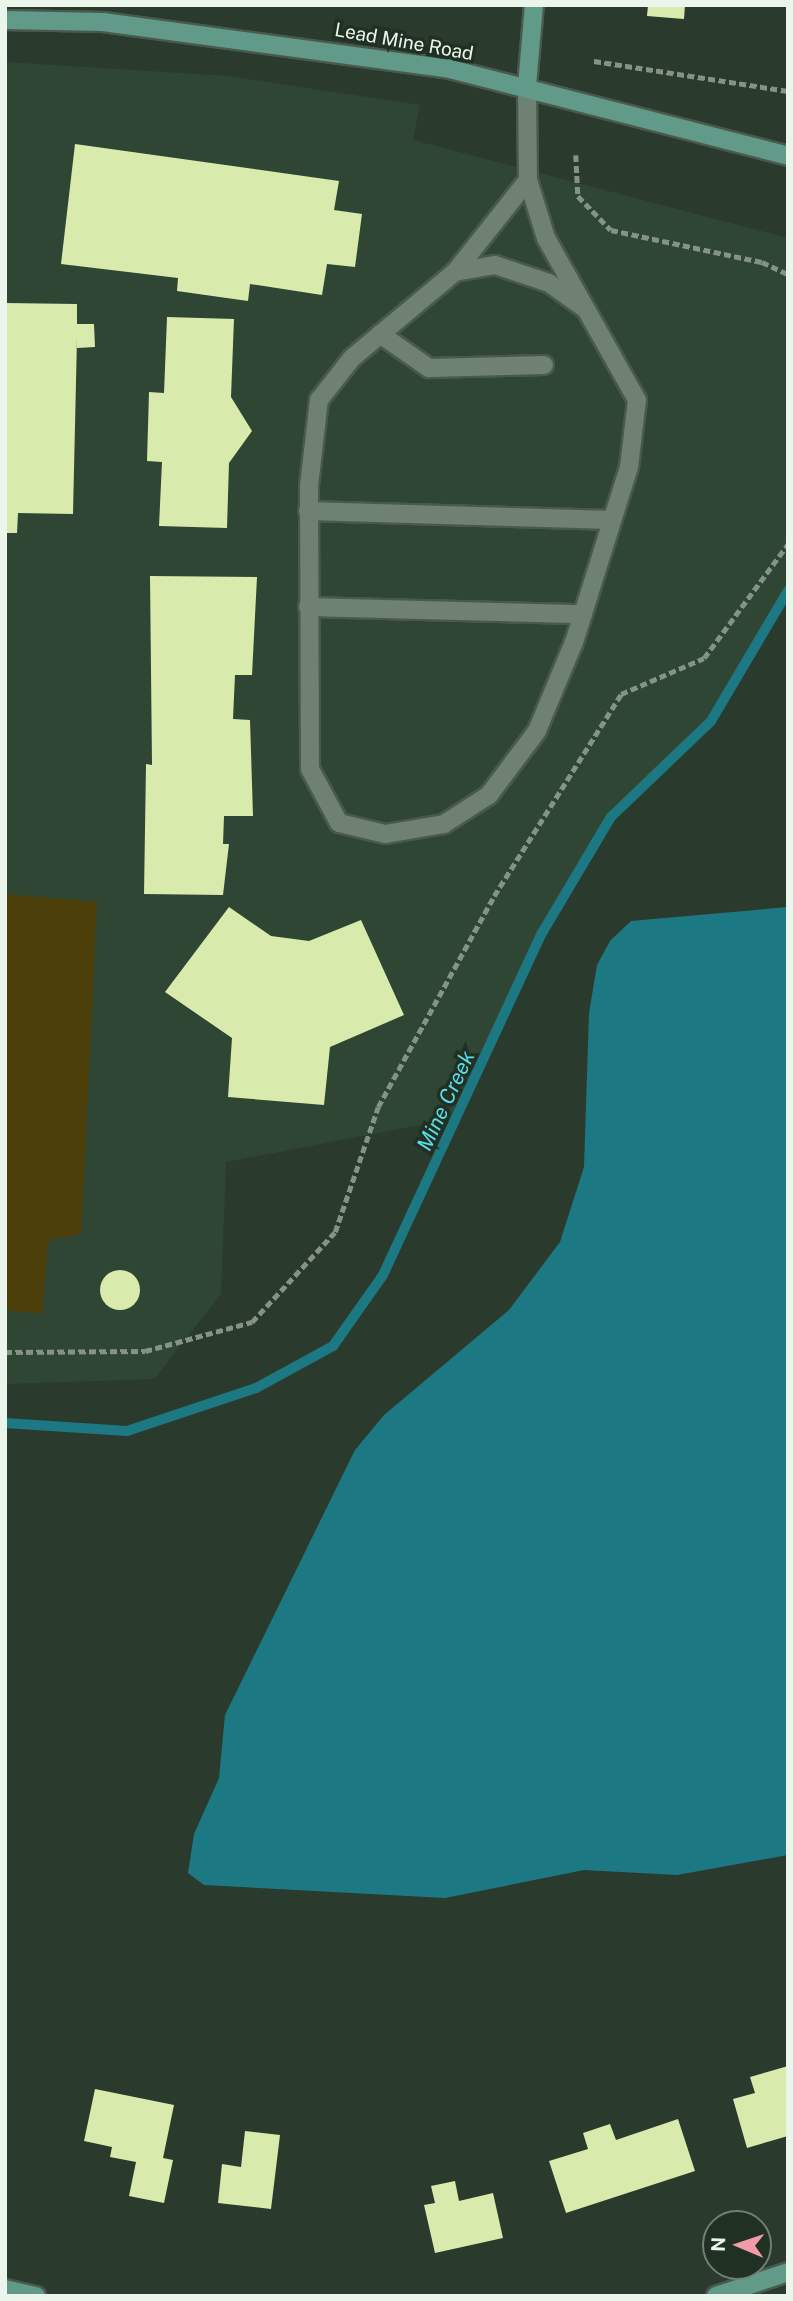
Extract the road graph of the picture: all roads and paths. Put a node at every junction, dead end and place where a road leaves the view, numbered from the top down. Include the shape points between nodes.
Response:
1 (534, 5) edge
2 (5, 20) edge
3 (594, 61) dead end
4 (527, 86) junction
5 (788, 91) edge
6 (576, 155) dead end
7 (788, 156) edge
8 (528, 180) junction
9 (455, 272) junction
10 (788, 274) edge
11 (590, 313) junction
12 (380, 334) junction
13 (544, 365) dead end
14 (308, 511) junction
15 (612, 520) junction
16 (788, 544) edge
17 (308, 607) junction
18 (583, 614) junction
19 (5, 1352) edge
20 (788, 2272) edge
21 (5, 2290) edge
22 (36, 2296) edge
23 (716, 2296) edge

1 - 4 main road
2 - 4 main road, Lead Mine Road via 103,22 263,40
3 - 5 path
4 - 7 main road, Lead Mine Road
4 - 8 lane
6 - 10 path via 579,195 611,230 762,262
8 - 9 lane
8 - 11 lane via 546,238
9 - 11 lane via 495,265 549,283
9 - 12 lane
11 - 15 lane via 637,400 629,467
12 - 13 lane via 429,369
12 - 14 lane via 319,400
14 - 15 lane
14 - 17 lane
15 - 18 lane
16 - 19 path via 704,658 621,694 494,896 378,1107 335,1232 252,1322 145,1351
17 - 18 lane
17 - 18 lane via 310,769 339,823 385,834 444,824 489,795 537,731
20 - 23 main road
21 - 22 main road

